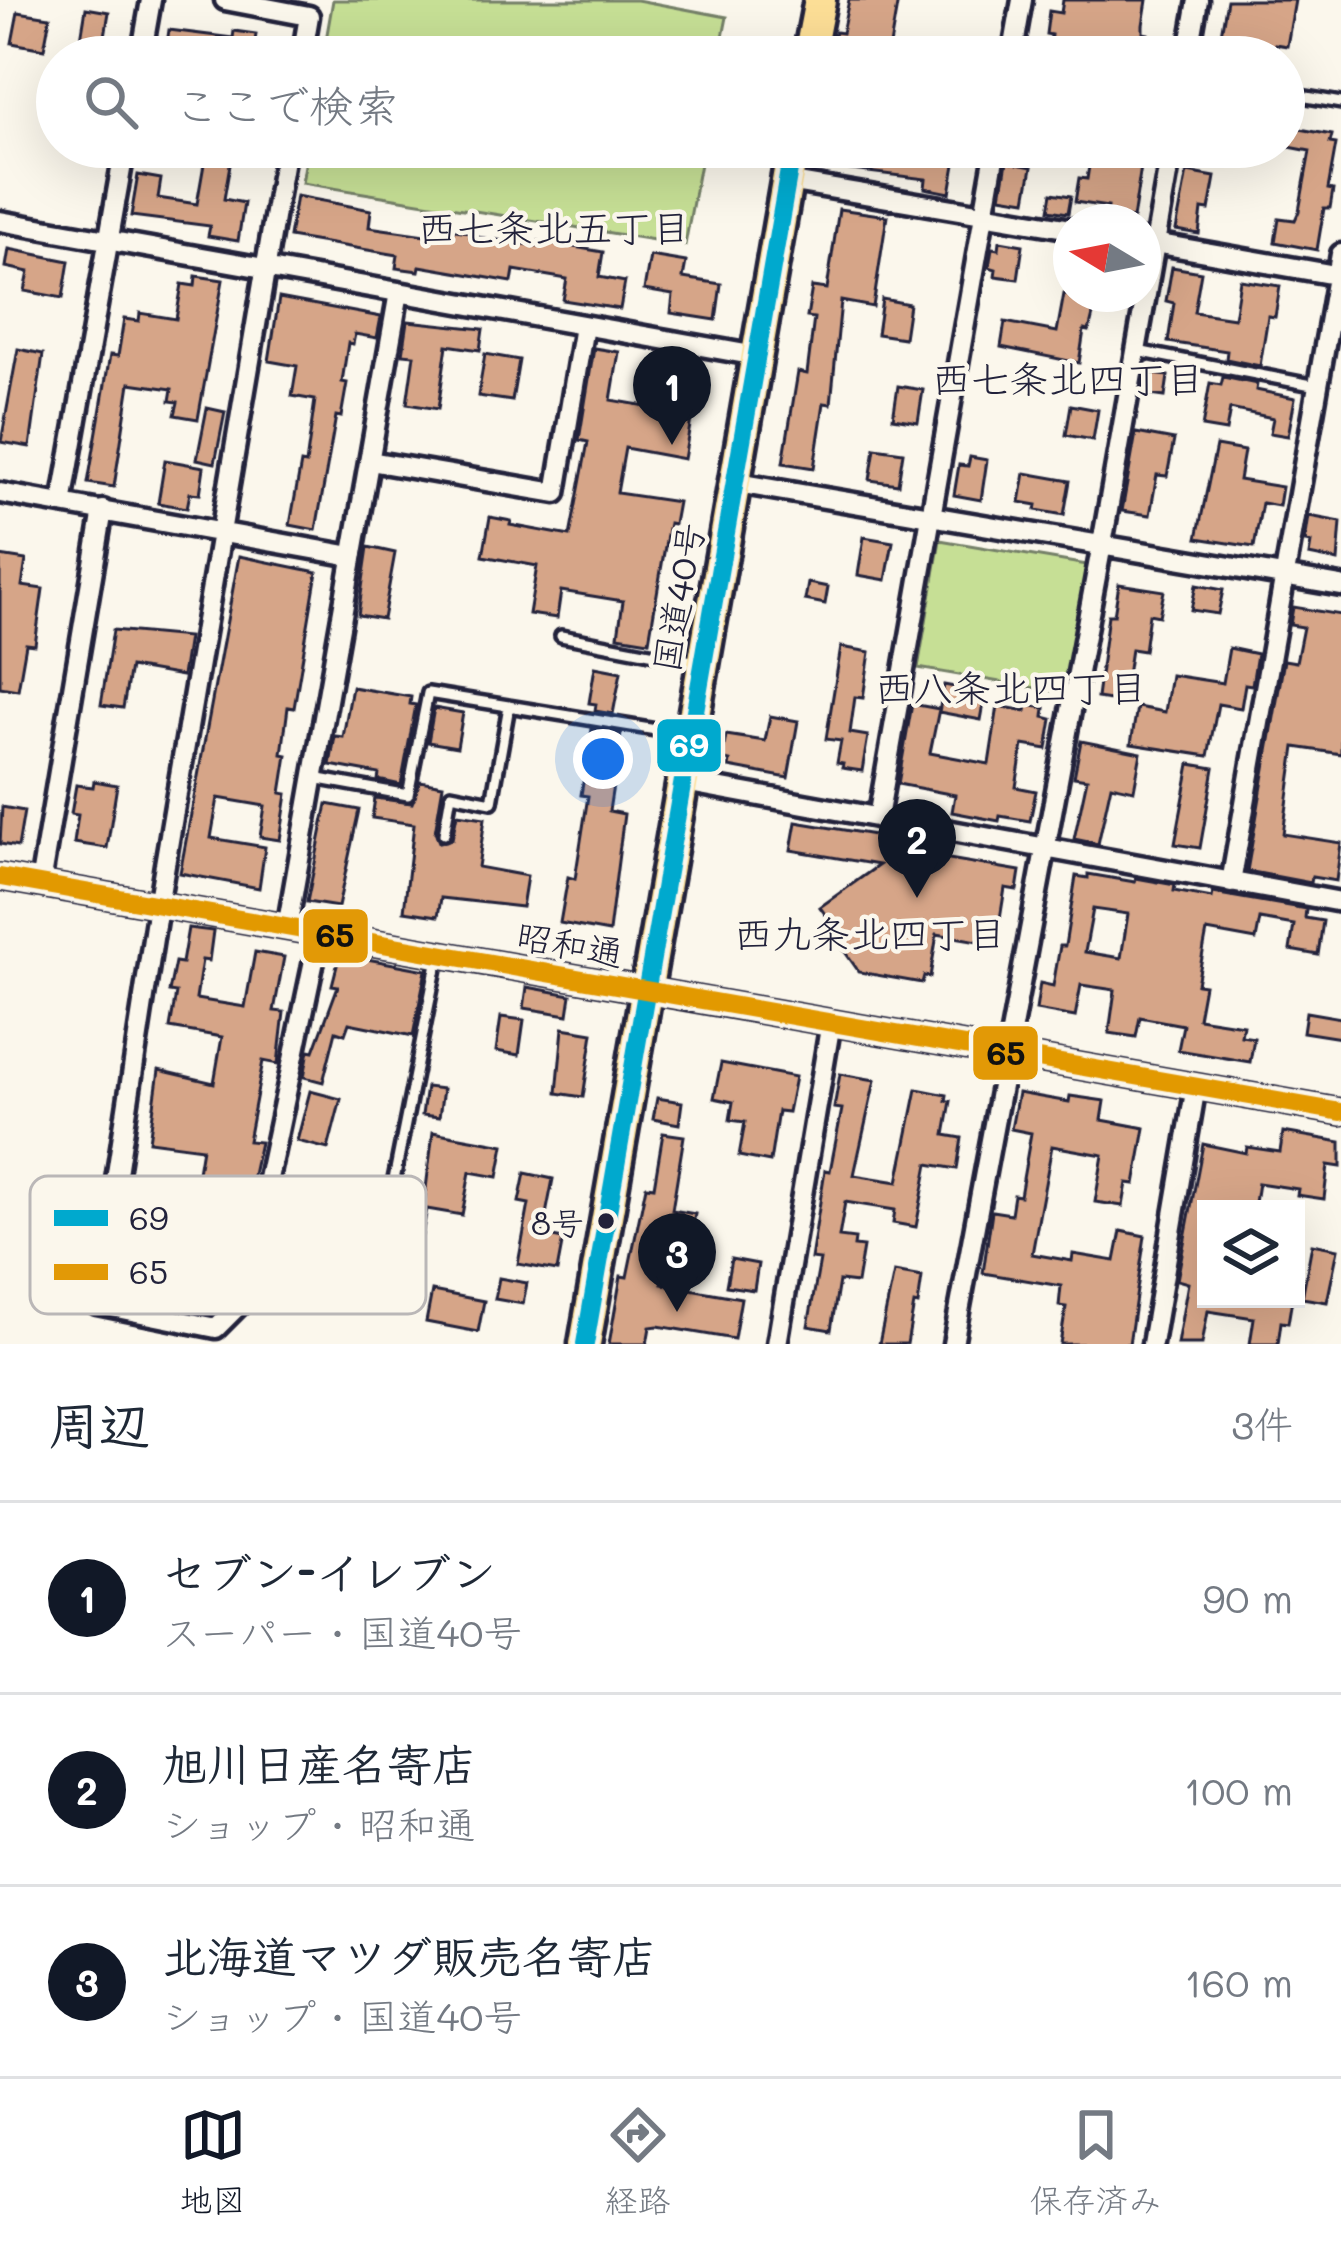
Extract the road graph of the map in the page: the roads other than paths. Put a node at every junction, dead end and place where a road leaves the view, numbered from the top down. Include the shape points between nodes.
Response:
1 (151, 0) edge
2 (225, 0) edge
3 (820, 0) edge
4 (1022, 0) edge
5 (1198, 0) edge
6 (145, 36) edge
7 (306, 36) edge
8 (813, 36) edge
9 (1016, 36) edge
10 (1192, 36) edge
11 (1305, 97) edge
12 (1341, 103) edge
13 (121, 168) edge
14 (282, 168) edge
15 (789, 168) edge
16 (992, 168) edge
17 (1167, 168) edge
18 (787, 181) junction
19 (1158, 204) edge
20 (984, 215) junction
21 (0, 221) edge
22 (1053, 227) edge
23 (109, 240) junction
24 (1161, 244) edge
25 (1341, 254) edge
26 (264, 268) junction
27 (1339, 276) edge
28 (399, 292) junction
29 (1141, 312) edge
30 (584, 326) junction
31 (1137, 351) junction
32 (758, 356) junction
33 (1317, 386) junction
34 (370, 461) junction
35 (736, 483) junction
36 (0, 493) edge
37 (62, 504) junction
38 (103, 510) junction
39 (930, 516) junction
40 (221, 532) junction
41 (1102, 544) junction
42 (352, 556) junction
43 (1287, 577) junction
44 (1341, 586) edge
45 (560, 636) dead end
46 (705, 664) junction
47 (509, 706) junction
48 (692, 736) junction
49 (314, 778) junction
50 (684, 782) junction
51 (878, 818) junction
52 (444, 834) dead end
53 (1046, 848) junction
54 (0, 877) edge
55 (1231, 883) junction
56 (40, 884) junction
57 (1341, 902) edge
58 (158, 906) junction
59 (287, 928) junction
60 (320, 932) junction
61 (440, 952) junction
62 (646, 990) junction
63 (831, 1022) junction
64 (1005, 1052) junction
65 (1196, 1086) junction
66 (1341, 1112) edge
67 (117, 1176) edge
68 (269, 1176) edge
69 (395, 1176) edge
70 (147, 1314) edge
71 (230, 1314) edge
72 (585, 1344) edge
73 (777, 1344) edge
74 (952, 1344) edge
75 (1152, 1344) edge

1 - 6 street
2 - 7 street via 309,16
3 - 8 highway
4 - 9 street
5 - 10 street
11 - 12 lane
13 - 23 street
14 - 26 street
15 - 18 highway, 国道40号
16 - 20 street
17 - 19 street
18 - 20 street
18 - 32 highway, 国道40号
20 - 22 street
20 - 39 street
21 - 23 street
23 - 26 street
23 - 37 street
24 - 27 street
25 - 27 street
26 - 28 street
26 - 40 street
27 - 33 street
28 - 30 street
28 - 34 street
29 - 31 street
30 - 32 street
30 - 34 street via 556,493
31 - 33 lane
31 - 41 street
32 - 35 highway, 国道40号
33 - 43 street
34 - 42 street
35 - 39 street
35 - 46 highway, 国道40号
36 - 37 street
37 - 38 street
38 - 40 street
38 - 56 street
39 - 41 street
39 - 51 street
40 - 42 street
40 - 58 street
41 - 43 street
41 - 53 street
42 - 49 street
43 - 44 street
43 - 55 street
45 - 46 lane
46 - 48 highway, 国道40号
47 - 48 lane
47 - 49 lane via 428,693 408,795
47 - 52 lane via 491,802 451,794
48 - 50 highway, 国道40号
49 - 59 street
50 - 51 street
50 - 62 highway, 国道40号
51 - 53 street
53 - 55 street
53 - 64 street
54 - 56 street, 昭和通
55 - 57 street
56 - 58 street, 昭和通
58 - 59 street, 昭和通
58 - 67 street
59 - 60 street, 昭和通
60 - 61 street, 昭和通
60 - 68 street
61 - 62 street, 昭和通
61 - 69 lane
62 - 63 street, 昭和通
62 - 72 highway, 国道40号
63 - 64 street, 昭和通
63 - 73 street
64 - 65 street, 昭和通
64 - 74 street
65 - 66 street, 昭和通
65 - 75 street
70 - 71 street via 216,1328

